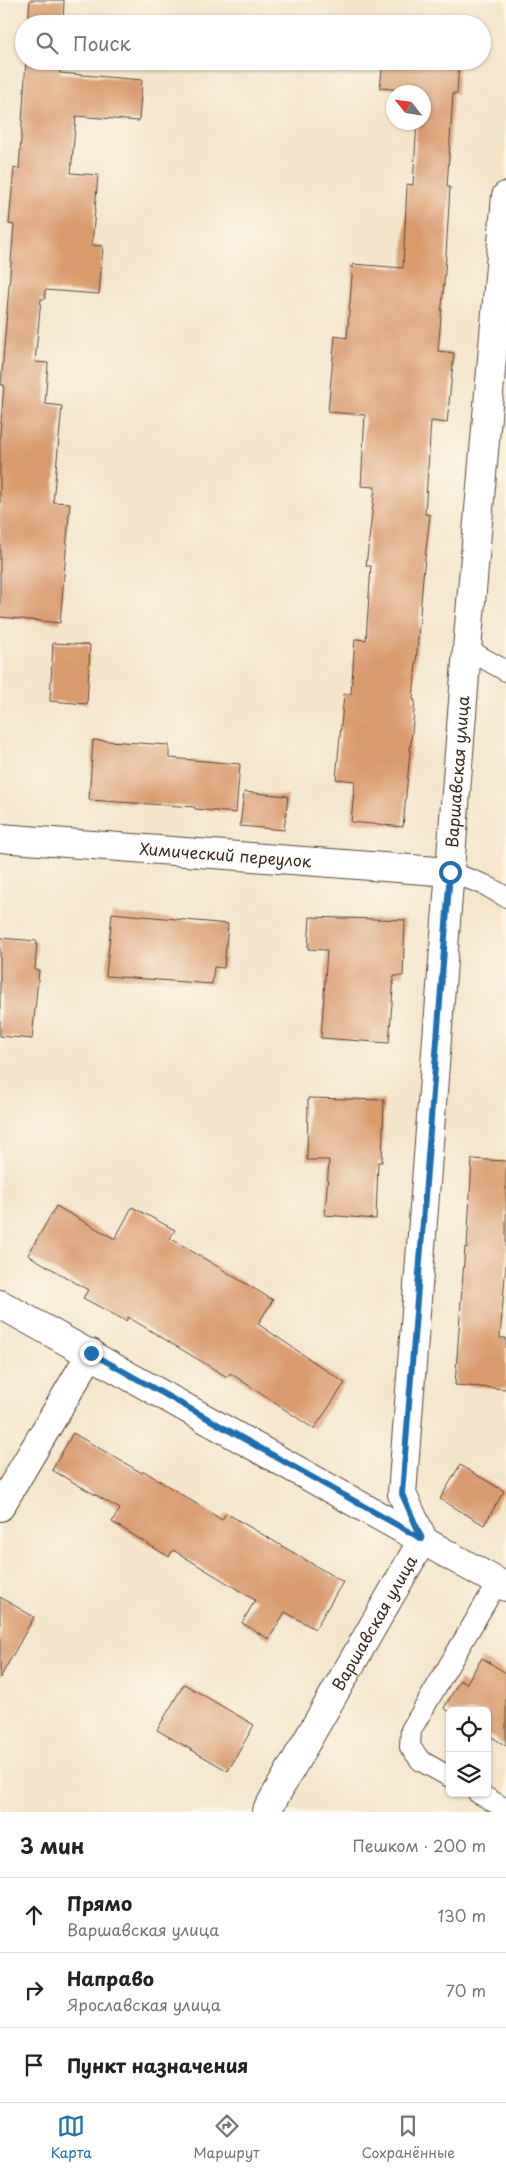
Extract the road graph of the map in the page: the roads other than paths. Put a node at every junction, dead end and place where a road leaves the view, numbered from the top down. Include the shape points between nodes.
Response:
1 (506, 196) edge
2 (500, 315) edge
3 (467, 649) junction
4 (506, 671) edge
5 (0, 838) edge
6 (450, 872) junction
7 (506, 897) edge
8 (0, 1304) edge
9 (91, 1353) junction
10 (0, 1507) edge
11 (422, 1539) junction
12 (502, 1585) edge
13 (446, 1775) edge
14 (485, 1797) edge
15 (506, 1809) edge
16 (266, 1812) edge

1 - 2 street, Варшавская улица
2 - 3 street, Варшавская улица
3 - 4 lane
3 - 6 street, Варшавская улица
5 - 6 street, Химический переулок
6 - 7 lane
6 - 11 street, Варшавская улица via 402,1494
8 - 9 street
9 - 10 street
9 - 11 street
11 - 12 street
11 - 16 street, Варшавская улица
12 - 13 lane via 411,1730 410,1746 421,1761
14 - 15 lane

